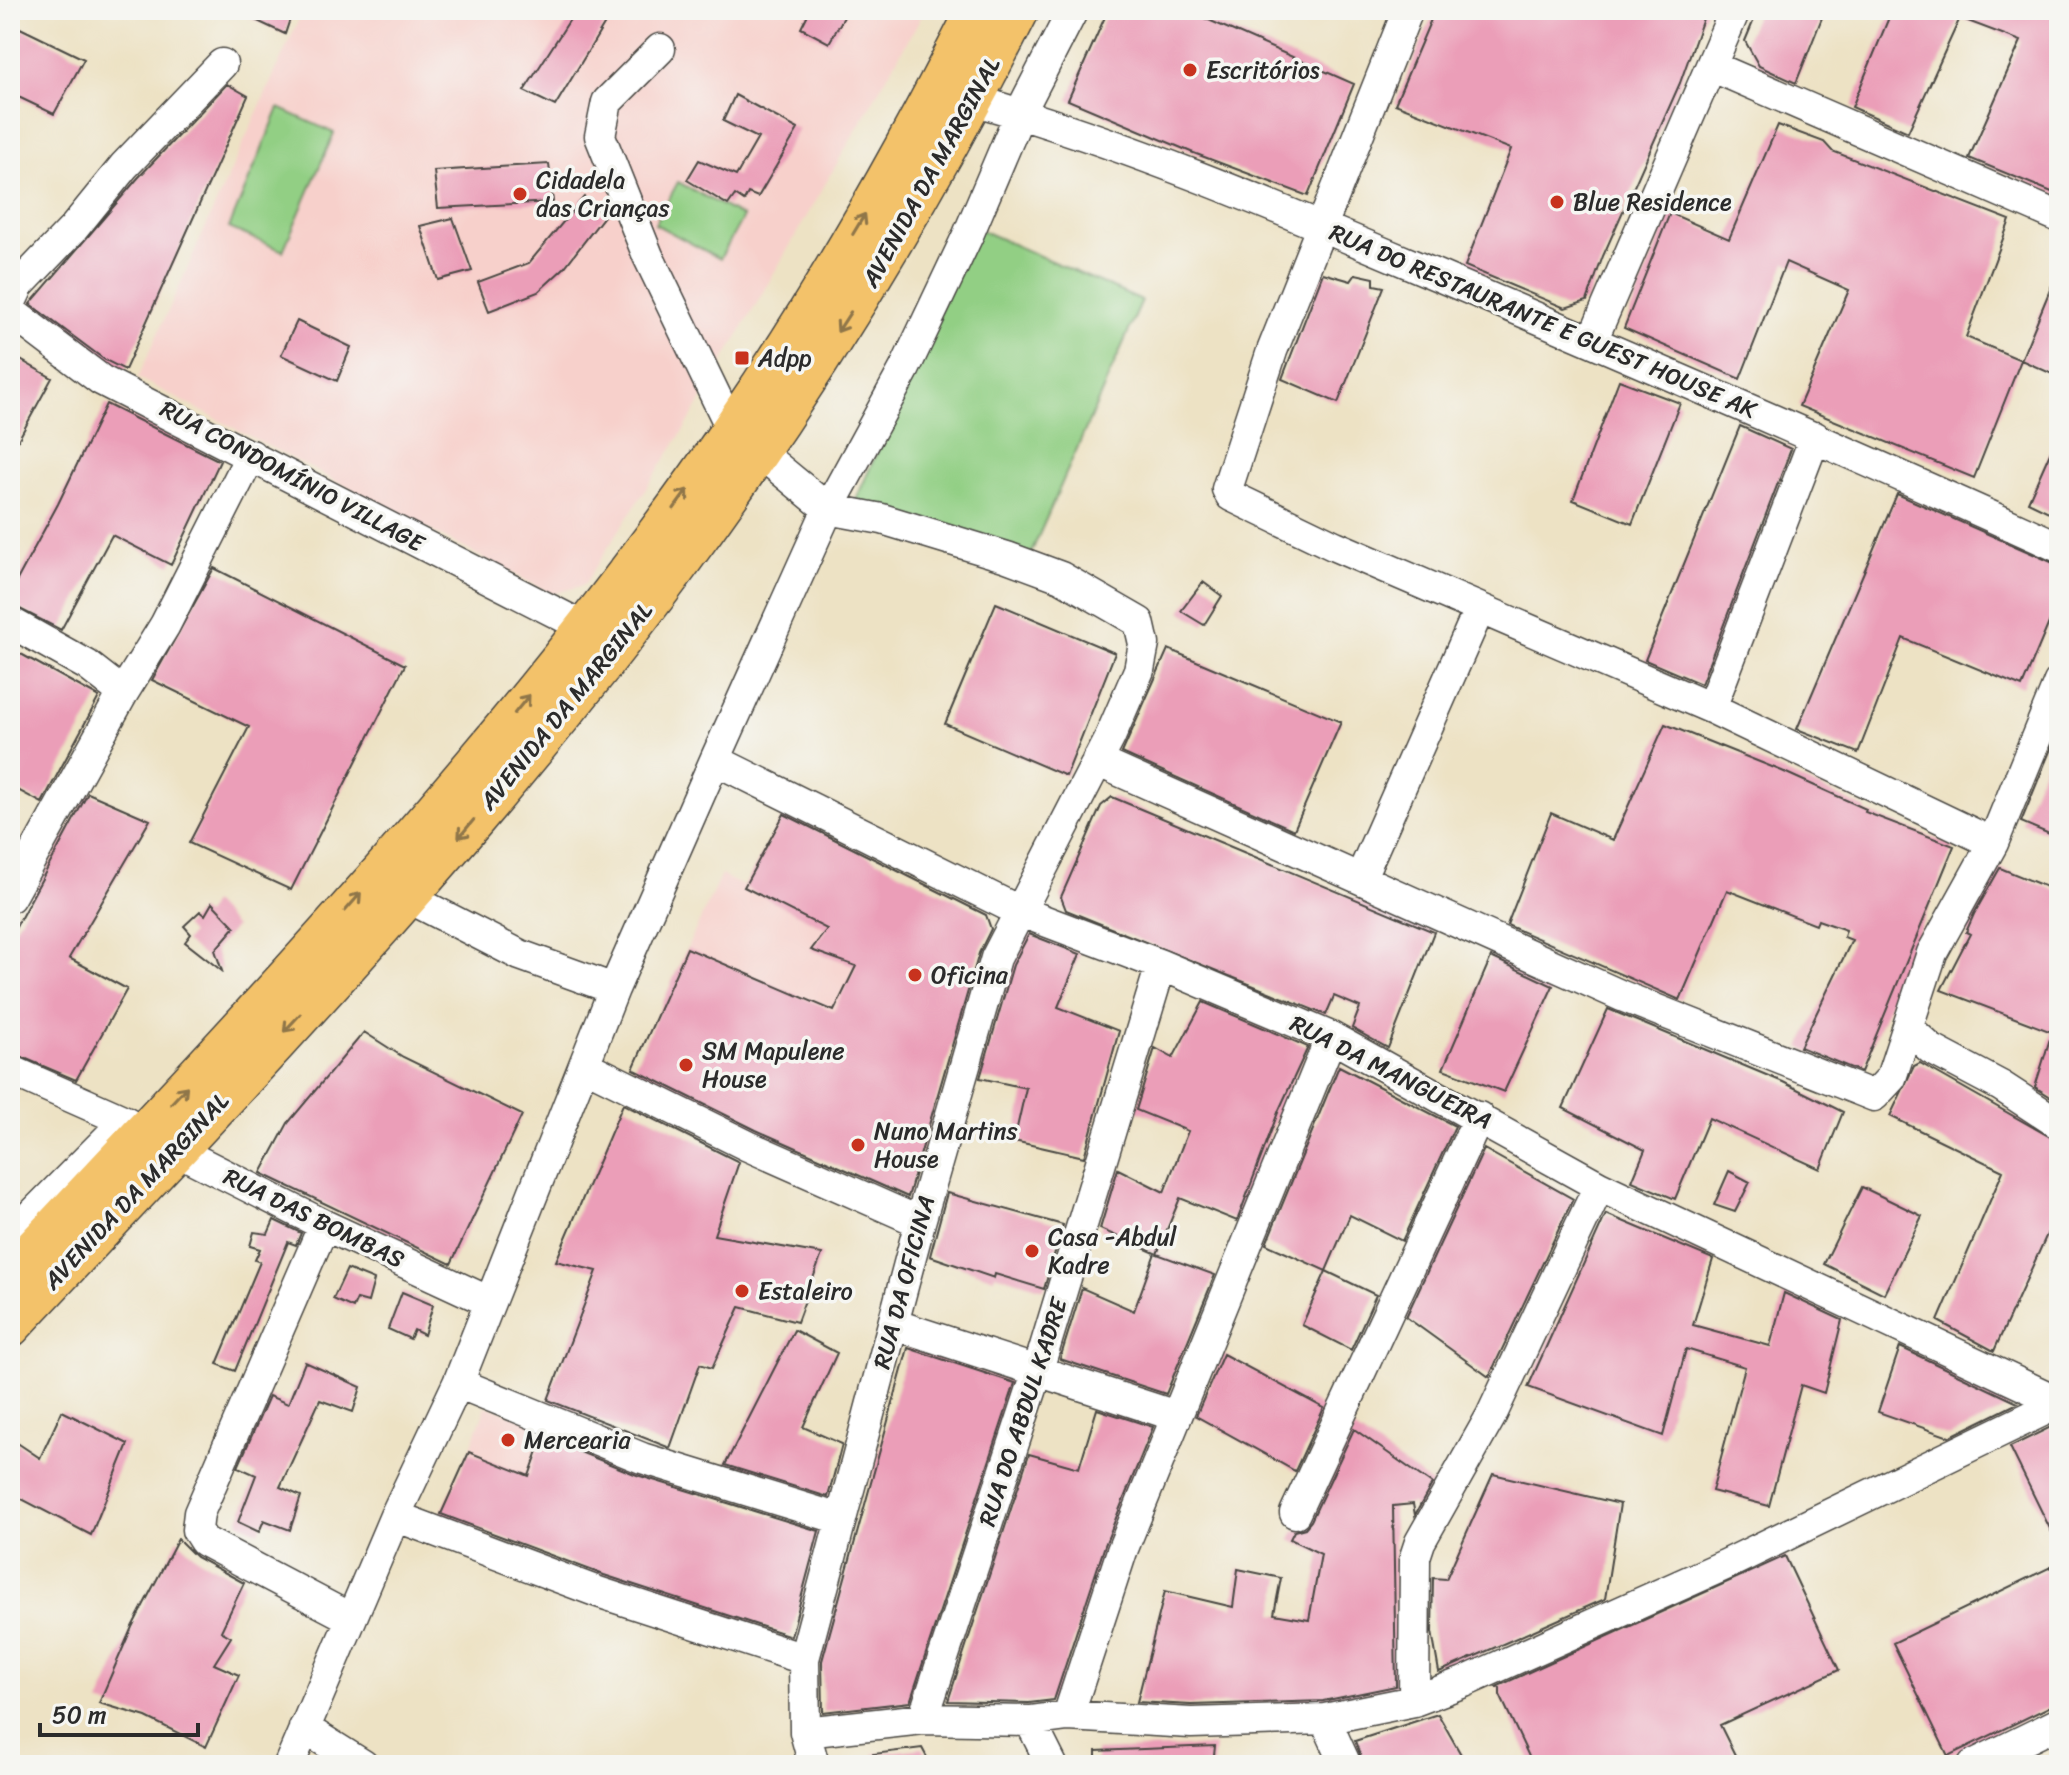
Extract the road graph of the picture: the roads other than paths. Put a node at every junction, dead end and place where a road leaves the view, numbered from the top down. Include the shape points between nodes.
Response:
1 (977, 10) edge
2 (1019, 10) edge
3 (1073, 10) edge
4 (1408, 10) edge
5 (1735, 10) edge
6 (660, 49) dead end
7 (222, 64) dead end
8 (1711, 66) junction
9 (973, 100) junction
10 (1020, 113) junction
11 (2059, 217) edge
12 (1322, 227) junction
13 (10, 304) edge
14 (10, 311) edge
15 (1592, 341) junction
16 (1815, 437) junction
17 (746, 440) junction
18 (251, 455) junction
19 (828, 509) junction
20 (2059, 547) edge
21 (1479, 610) junction
22 (10, 622) edge
23 (584, 627) junction
24 (2059, 682) edge
25 (123, 693) junction
26 (1711, 708) junction
27 (715, 760) junction
28 (1097, 761) junction
29 (1993, 843) junction
30 (1361, 877) junction
31 (10, 897) edge
32 (407, 897) junction
33 (1019, 911) junction
34 (1161, 965) junction
35 (614, 989) junction
36 (1908, 1028) junction
37 (1331, 1037) junction
38 (586, 1066) junction
39 (10, 1070) edge
40 (1479, 1117) junction
41 (2059, 1124) edge
42 (149, 1134) junction
43 (1599, 1186) junction
44 (920, 1222) junction
45 (324, 1225) junction
46 (10, 1237) edge
47 (10, 1274) edge
48 (490, 1302) junction
49 (893, 1324) junction
50 (10, 1327) edge
51 (1037, 1373) junction
52 (458, 1383) junction
53 (2059, 1402) edge
54 (1176, 1416) junction
55 (1295, 1513) dead end
56 (395, 1516) junction
57 (840, 1519) junction
58 (350, 1618) junction
59 (804, 1659) junction
60 (1414, 1701) junction
61 (1068, 1716) junction
62 (923, 1719) junction
63 (1325, 1719) junction
64 (1030, 1721) junction
65 (2059, 1723) edge
66 (304, 1728) junction
67 (805, 1732) junction
68 (289, 1765) edge
69 (363, 1765) edge
70 (814, 1765) edge
71 (1052, 1765) edge
72 (1346, 1765) edge
73 (1973, 1765) edge

17 -> 1 main road, AVENIDA DA MARGINAL via 777,363
2 - 9 main road, AVENIDA DA MARGINAL
3 - 10 street
4 - 12 street
5 - 8 street
6 - 17 street via 607,102 600,136 648,256
7 - 13 street via 124,166 19,285
8 - 11 street
8 - 15 street
9 - 10 street, RUA DO RESTAURANTE E GUEST HOUSE AK
9 -> 17 main road, AVENIDA DA MARGINAL via 871,280
10 - 12 street, RUA DO RESTAURANTE E GUEST HOUSE AK via 1170,165
10 - 19 street via 905,368
12 - 15 street, RUA DO RESTAURANTE E GUEST HOUSE AK
12 - 21 street via 1272,351 1227,489 1231,496 1335,546
14 - 18 street, RUA CONDOMÍNIO VILLAGE via 101,380
15 - 16 street, RUA DO RESTAURANTE E GUEST HOUSE AK
16 - 20 street, RUA DO RESTAURANTE E GUEST HOUSE AK
16 - 26 street
17 - 19 street
23 -> 17 main road, AVENIDA DA MARGINAL
17 -> 32 main road, AVENIDA DA MARGINAL via 611,652
18 - 23 street, RUA CONDOMÍNIO VILLAGE
18 - 25 street via 165,625
19 - 27 street
19 - 28 street, RUA DA OFICINA via 882,519 1007,557 1061,577 1139,622 1143,657
21 - 26 street
21 - 30 street
22 - 25 street via 87,665
42 -> 23 main road, AVENIDA DA MARGINAL
24 - 29 street
25 - 31 street
26 - 29 street
27 - 33 street, RUA DA MANGUEIRA
27 - 35 street
28 - 30 street
28 - 33 street, RUA DA OFICINA
29 - 36 street via 1945,925
30 - 36 street via 1622,996 1823,1073 1867,1096 1880,1093 1891,1078
32 - 35 street via 520,955
32 -> 42 main road, AVENIDA DA MARGINAL
33 - 34 street, RUA DA MANGUEIRA
33 - 44 street, RUA DA OFICINA via 996,958
34 - 37 street, RUA DA MANGUEIRA
34 - 51 street, RUA DO ABDUL KADRE
35 - 38 street
36 - 41 street via 1931,1049
37 - 40 street, RUA DA MANGUEIRA
37 - 54 street
38 - 44 street
38 - 48 street
39 - 42 street, RUA DAS BOMBAS
40 - 43 street, RUA DA MANGUEIRA
40 - 55 street
42 - 45 street, RUA DAS BOMBAS
42 - 46 street
42 - 47 main road, AVENIDA DA MARGINAL
42 - 50 main road, AVENIDA DA MARGINAL
43 - 53 street, RUA DA MANGUEIRA
43 - 60 street via 1491,1416 1420,1542 1415,1557
44 - 49 street, RUA DA OFICINA
45 - 48 street, RUA DAS BOMBAS
45 - 58 street via 199,1513 197,1530 204,1541
48 - 52 street
49 - 51 street
49 - 57 street, RUA DA OFICINA
51 - 54 street
51 - 62 street, RUA DO ABDUL KADRE
52 - 56 street
52 - 57 street via 642,1458
53 - 60 street via 1725,1565
54 - 61 street via 1122,1551
56 - 58 street
56 - 59 street via 598,1592
57 - 59 street, RUA DA OFICINA
58 - 66 street
59 - 67 street, RUA DA OFICINA
60 - 63 street
61 - 63 street via 1191,1723
61 - 64 street
62 - 64 street
62 - 67 street
63 - 72 street
64 - 71 street
65 - 73 street
66 - 68 street
66 - 69 street
67 - 70 street, RUA DA OFICINA

